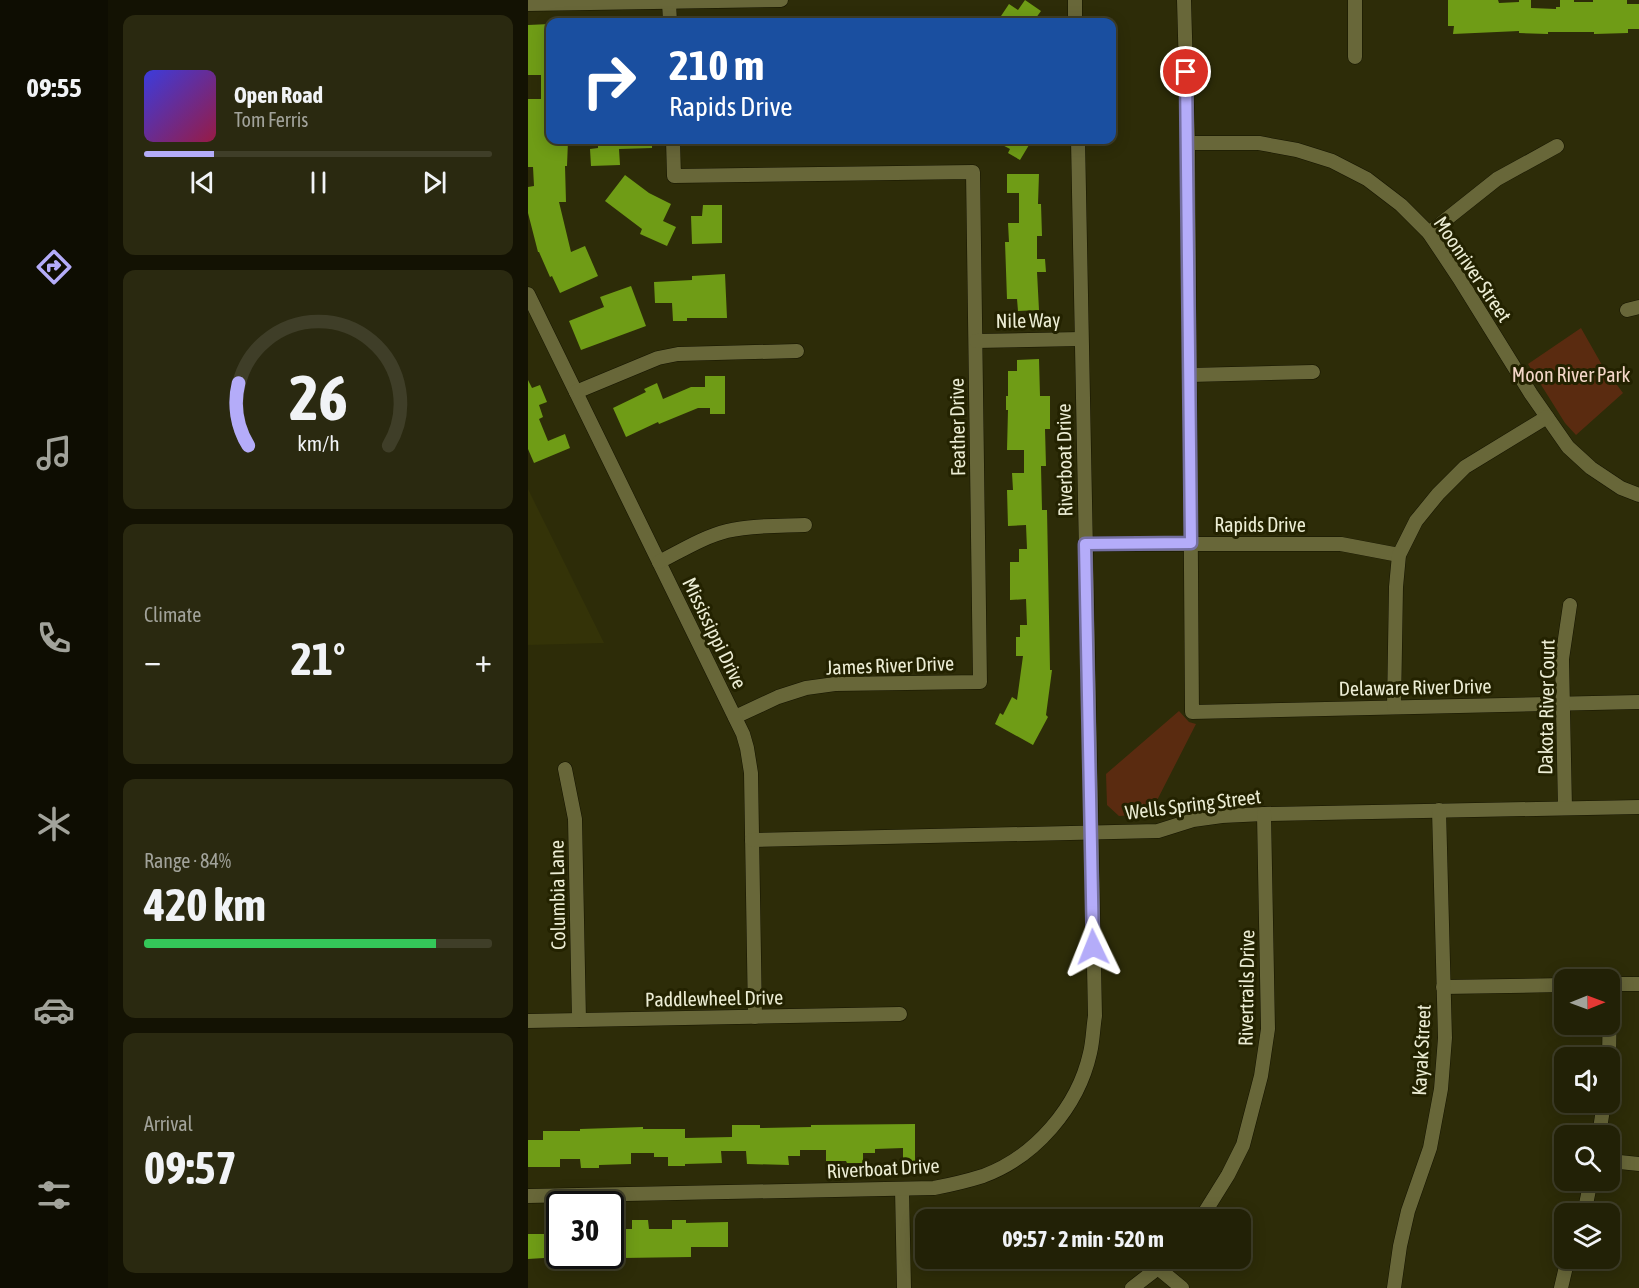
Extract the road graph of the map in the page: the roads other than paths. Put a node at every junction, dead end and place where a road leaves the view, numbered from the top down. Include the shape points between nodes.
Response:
1 (780, 0) edge
2 (1075, 0) edge
3 (1184, 0) edge
4 (1355, 0) edge
5 (669, 2) junction
6 (528, 4) edge
7 (670, 18) edge
8 (1076, 18) edge
9 (1355, 57) dead end
10 (1188, 143) junction
11 (673, 144) edge
12 (1078, 144) edge
13 (1557, 146) dead end
14 (1429, 233) junction
15 (528, 294) edge
16 (1081, 339) junction
17 (976, 341) junction
18 (797, 351) dead end
19 (1313, 372) dead end
20 (1190, 375) junction
21 (576, 392) junction
22 (1547, 417) junction
23 (1639, 495) edge
24 (805, 525) dead end
25 (1191, 543) junction
26 (1085, 544) junction
27 (1399, 555) junction
28 (659, 562) junction
29 (1570, 605) dead end
30 (981, 682) joint
31 (1639, 702) edge
32 (1563, 703) junction
33 (1394, 707) junction
34 (735, 717) junction
35 (565, 769) dead end
36 (1639, 807) edge
37 (1565, 808) junction
38 (1439, 810) junction
39 (1264, 814) junction
40 (1090, 833) junction
41 (752, 840) junction
42 (1620, 984) edge
43 (1639, 984) edge
44 (1554, 985) edge
45 (1443, 987) junction
46 (900, 1014) dead end
47 (754, 1017) junction
48 (579, 1020) junction
49 (528, 1021) edge
50 (1620, 1162) edge
51 (1639, 1164) edge
52 (902, 1189) junction
53 (528, 1196) edge
54 (1207, 1209) edge
55 (1155, 1269) edge
56 (1167, 1269) edge
57 (1566, 1269) edge
58 (904, 1288) edge
59 (1132, 1288) edge
60 (1182, 1288) edge
61 (1394, 1288) edge
62 (1562, 1288) edge

1 - 5 street
2 - 8 street
3 - 10 street
4 - 9 street
5 - 6 street
5 - 7 street
10 - 14 street, Moonriver Street via 1259,143 1332,161 1367,179
10 - 20 street
11 - 17 street, Feather Drive via 674,176 973,172
12 - 16 street, Riverboat Drive
13 - 14 street via 1497,178
14 - 22 street, Moonriver Street
15 - 21 street, Mississippi Drive
16 - 17 street, Nile Way
16 - 26 street, Riverboat Drive
17 - 30 street, Feather Drive
18 - 21 street via 678,354 640,364
19 - 20 street
20 - 25 street
21 - 28 street, Mississippi Drive
22 - 23 street, Moonriver Street via 1568,447 1591,468
22 - 27 street via 1466,467 1416,521
24 - 28 street via 728,531
25 - 26 street, Rapids Drive
25 - 27 street, Rapids Drive via 1341,543
25 - 33 street, Delaware River Drive via 1192,712
26 - 40 street, Riverboat Drive
27 - 33 street
28 - 34 street, Mississippi Drive
29 - 32 street, Dakota River Court via 1562,659
30 - 34 street, James River Drive via 835,684 806,688
31 - 32 street, Delaware River Drive
32 - 33 street, Delaware River Drive
32 - 37 street, Dakota River Court
34 - 41 street, Mississippi Drive via 749,756
35 - 48 street, Columbia Lane via 575,819
36 - 37 street, Wells Spring Street
37 - 38 street, Wells Spring Street
38 - 39 street, Wells Spring Street
38 - 45 street, Kayak Street
39 - 40 street, Wells Spring Street via 1193,820 1158,831
39 - 54 street, Rivertrails Drive via 1268,1029 1261,1076 1243,1145
40 - 41 street, Wells Spring Street
40 - 52 street, Riverboat Drive via 1095,1016 1090,1053 1079,1085 1038,1142 1009,1163 983,1176 952,1184
41 - 47 street, Mississippi Drive
42 - 43 street
44 - 45 street
45 - 61 street, Kayak Street via 1441,1089 1430,1148 1408,1211
46 - 47 street, Paddlewheel Drive
47 - 48 street, Paddlewheel Drive
48 - 49 street, Paddlewheel Drive
50 - 51 street
52 - 53 street, Riverboat Drive
52 - 58 street
55 - 59 street
56 - 60 street
57 - 62 street

